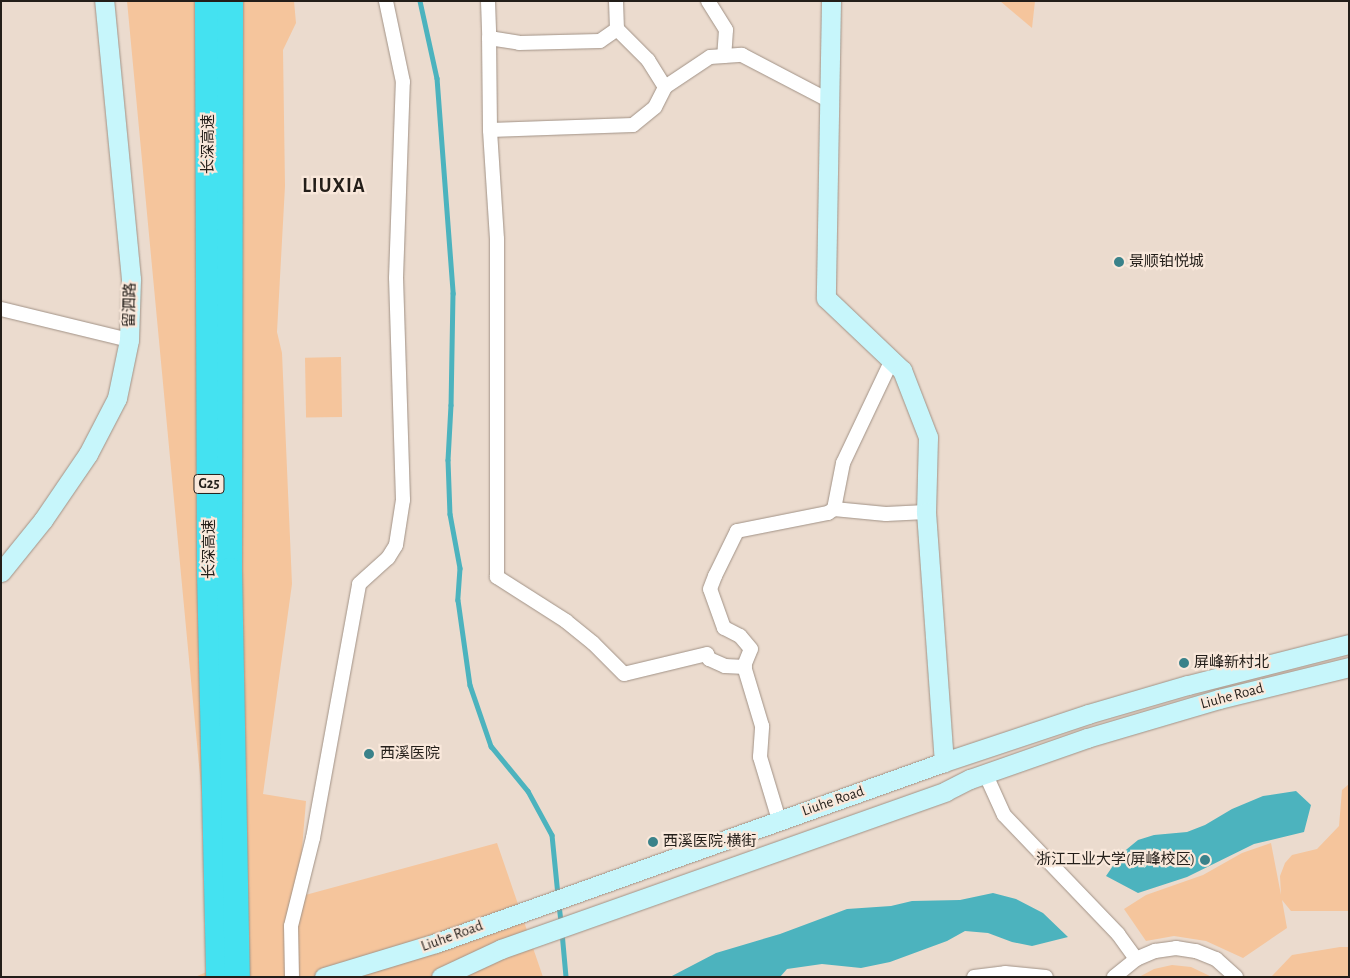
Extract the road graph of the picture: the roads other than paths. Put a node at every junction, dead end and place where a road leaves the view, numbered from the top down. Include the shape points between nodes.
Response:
1 (104, 1) edge
2 (207, 1) edge
3 (230, 1) edge
4 (386, 1) edge
5 (488, 1) edge
6 (616, 1) edge
7 (708, 1) edge
8 (832, 1) edge
9 (617, 29) junction
10 (489, 38) junction
11 (724, 56) junction
12 (665, 87) junction
13 (830, 100) junction
14 (490, 130) junction
15 (1, 309) edge
16 (129, 340) junction
17 (892, 360) junction
18 (834, 509) junction
19 (926, 512) junction
20 (1, 572) edge
21 (1349, 644) edge
22 (745, 667) junction
23 (1349, 667) edge
24 (944, 762) junction
25 (985, 773) junction
26 (779, 820) junction
27 (1136, 959) junction
28 (227, 971) edge
29 (292, 977) edge
30 (324, 977) edge
31 (441, 977) edge
32 (974, 977) edge
33 (1046, 977) edge
34 (1114, 977) edge
35 (1236, 977) edge

1 - 16 main road, 留泗路 via 131,278
2 - 28 highway, 长深高速 / G25 via 210,571
3 - 28 highway, 长深高速 / G25
4 - 29 street via 403,82 396,278 403,500 396,545 388,558 359,584 313,838 291,926
5 - 10 street
6 - 9 street
7 - 11 street via 726,30
8 - 13 main road
9 - 10 street via 600,41 519,44
9 - 12 street via 648,60
10 - 14 street
11 - 12 street via 710,57
11 - 13 street via 742,55
12 - 14 street via 655,106 633,125
13 - 17 main road via 826,298
14 - 22 street via 498,238 497,577 566,621 624,674 707,654 709,659 725,666
15 - 16 street
16 - 20 main road, 留泗路 via 117,398 88,454 43,520
17 - 18 street via 843,462
17 - 19 main road via 902,370 928,437
18 - 19 street via 886,514
18 - 22 street via 828,513 737,531 710,589 724,628 740,636 750,649
19 - 24 main road
21 - 24 main road, Liuhe Road via 1106,708
22 - 26 street via 762,726 760,757
23 - 25 main road, Liuhe Road via 1219,699 1086,738
24 - 26 main road, Liuhe Road
25 - 27 street via 1004,815 1118,934
25 - 31 main road, Liuhe Road via 946,791 501,949
26 - 30 main road, Liuhe Road via 436,943
27 - 34 street
27 - 35 street via 1155,951 1176,948 1196,951 1216,959
32 - 33 street via 1005,973

